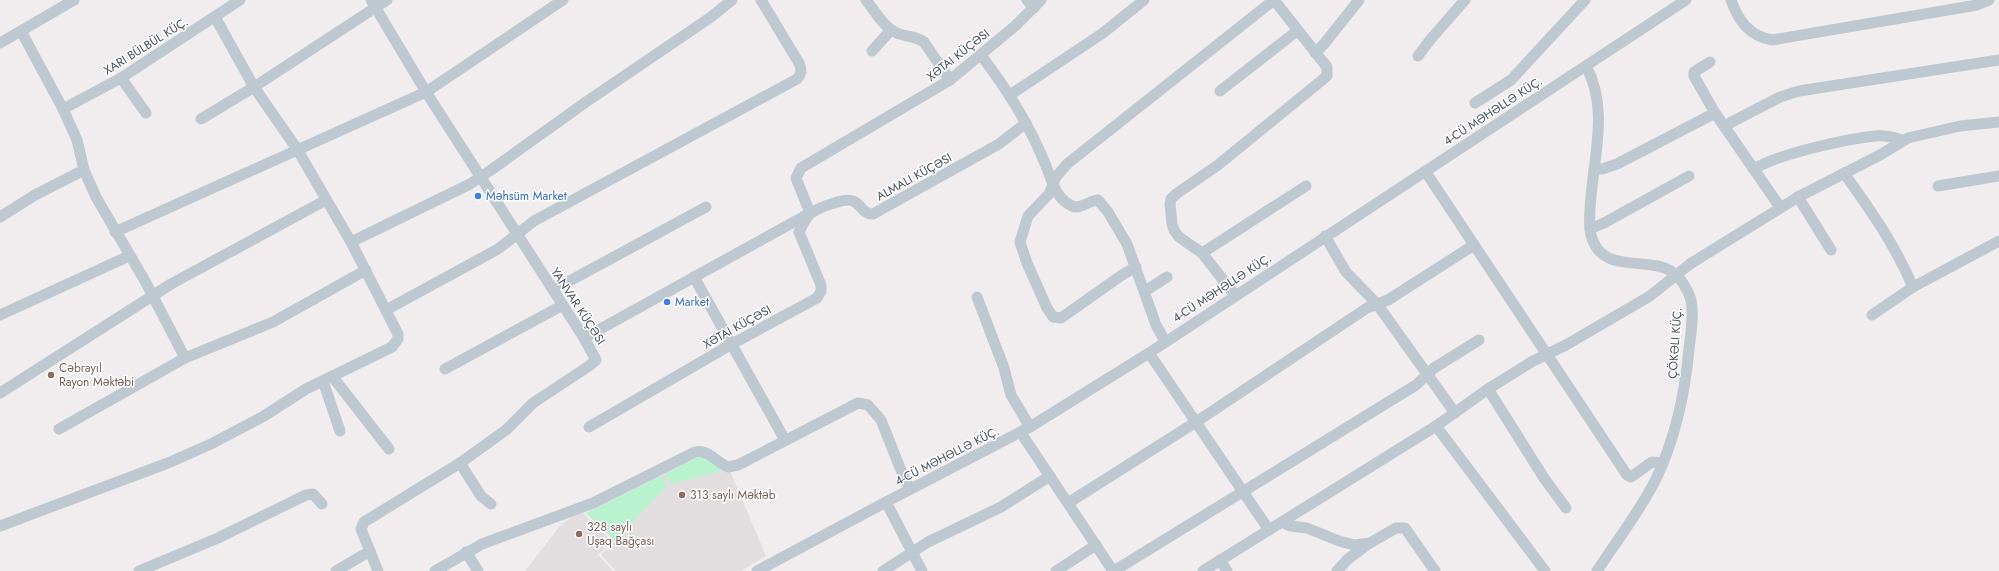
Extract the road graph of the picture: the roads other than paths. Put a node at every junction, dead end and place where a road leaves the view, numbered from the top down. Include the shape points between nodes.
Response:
1 (74, 0) edge
2 (240, 0) edge
3 (387, 0) edge
4 (563, 0) edge
5 (732, 0) edge
6 (761, 0) edge
7 (866, 0) edge
8 (1144, 0) edge
9 (1274, 0) edge
10 (1359, 0) edge
11 (1465, 0) edge
12 (1585, 0) edge
13 (1686, 0) edge
14 (1731, 0) edge
15 (1989, 0) edge
16 (1996, 0) edge
17 (1999, 2) edge
18 (1034, 3) edge
19 (373, 4) edge
20 (215, 17) junction
21 (891, 30) junction
22 (21, 31) junction
23 (1298, 31) junction
24 (0, 43) edge
25 (872, 51) dead end
26 (1315, 52) junction
27 (981, 55) junction
28 (1418, 56) dead end
29 (1999, 60) edge
30 (1710, 62) dead end
31 (1586, 66) junction
32 (121, 78) junction
33 (950, 80) junction
34 (254, 87) junction
35 (1220, 91) dead end
36 (426, 92) junction
37 (1010, 95) junction
38 (1475, 103) dead end
39 (63, 109) junction
40 (146, 113) dead end
41 (1715, 113) junction
42 (201, 119) dead end
43 (1999, 122) edge
44 (1026, 123) junction
45 (1724, 126) junction
46 (1902, 140) junction
47 (297, 149) junction
48 (1594, 169) junction
49 (1754, 169) junction
50 (84, 170) junction
51 (1426, 171) junction
52 (1844, 172) junction
53 (1689, 176) dead end
54 (1999, 176) edge
55 (481, 177) junction
56 (1053, 184) junction
57 (1306, 186) dead end
58 (1938, 186) dead end
59 (1798, 196) junction
60 (326, 200) junction
61 (706, 207) dead end
62 (1780, 207) junction
63 (810, 213) junction
64 (0, 216) edge
65 (1590, 229) junction
66 (115, 232) junction
67 (517, 234) junction
68 (1325, 236) junction
69 (1999, 241) edge
70 (351, 242) junction
71 (1474, 245) junction
72 (1831, 250) dead end
73 (1202, 253) junction
74 (129, 256) junction
75 (1136, 267) junction
76 (366, 270) junction
77 (1676, 276) junction
78 (694, 277) junction
79 (1167, 277) dead end
80 (1912, 287) junction
81 (553, 290) junction
82 (1145, 291) junction
83 (152, 295) junction
84 (1235, 295) junction
85 (977, 297) dead end
86 (1377, 304) junction
87 (563, 306) junction
88 (386, 310) junction
89 (0, 315) edge
90 (1872, 315) dead end
91 (584, 338) junction
92 (1479, 340) dead end
93 (1165, 341) junction
94 (732, 344) junction
95 (1149, 353) junction
96 (1547, 354) junction
97 (185, 358) junction
98 (444, 369) dead end
99 (1428, 374) junction
100 (328, 378) junction
101 (1488, 389) junction
102 (0, 394) edge
103 (1455, 413) junction
104 (1196, 422) junction
105 (1436, 426) junction
106 (589, 427) dead end
107 (59, 429) dead end
108 (1025, 430) junction
109 (340, 431) dead end
110 (785, 440) junction
111 (389, 449) dead end
112 (460, 463) junction
113 (1663, 463) junction
114 (1050, 476) junction
115 (910, 489) junction
116 (1243, 492) junction
117 (886, 502) junction
118 (1068, 503) junction
119 (322, 504) dead end
120 (491, 504) dead end
121 (1566, 508) dead end
122 (1282, 522) junction
123 (0, 526) edge
124 (1269, 530) junction
125 (1339, 541) junction
126 (1370, 543) junction
127 (1096, 545) junction
128 (370, 551) junction
129 (466, 552) junction
130 (912, 552) junction
131 (1220, 560) junction
132 (1340, 567) edge
133 (889, 570) edge
134 (139, 571) edge
135 (336, 571) edge
136 (378, 571) edge
137 (435, 571) edge
138 (478, 571) edge
139 (757, 571) edge
140 (922, 571) edge
141 (1056, 571) edge
142 (1114, 571) edge
143 (1203, 571) edge
144 (1227, 571) edge
145 (1435, 571) edge
146 (1545, 571) edge
147 (1597, 571) edge

1 - 22 street
2 - 20 street
3 - 19 street
4 - 36 street
5 - 55 street
6 - 67 street via 799,63 802,70 797,79 534,221
7 - 21 street
8 - 37 street via 1103,33
9 - 23 street
9 - 56 street via 1067,164
10 - 26 street
11 - 28 street
12 - 38 street via 1510,80
13 - 31 street, 4-CÜ MƏHƏLLƏ KÜÇ.
14 - 15 street via 1740,21 1762,38 1772,40 1977,5
16 - 17 street
18 - 27 street, XƏTAI KÜÇƏSI
19 - 34 street
19 - 36 street, YANVAR KÜÇƏSI
20 - 32 street
20 - 34 street
21 - 25 street
21 - 33 street via 924,42
22 - 24 street
22 - 39 street
23 - 26 street
23 - 35 street
26 - 73 street via 1327,67 1327,76 1172,199 1170,204 1174,230 1179,237
27 - 33 street, XƏTAI KÜÇƏSI
27 - 37 street
29 - 45 street via 1799,91 1780,97
30 - 41 street via 1697,69 1694,76
31 - 48 street, ÇÖKƏLI KÜÇ. via 1596,88 1600,113
31 - 51 street, 4-CÜ MƏHƏLLƏ KÜÇ.
32 - 39 street
32 - 40 street
33 - 63 street, XƏTAI KÜÇƏSI via 801,168 796,178
34 - 42 street
34 - 47 street
36 - 47 street
36 - 55 street, YANVAR KÜÇƏSI
37 - 44 street
39 - 50 street via 78,140
41 - 45 street
41 - 48 street via 1618,164
43 - 46 street via 1960,126
44 - 56 street
44 - 63 street via 999,144 873,214 864,211 858,203 845,199
45 - 49 street
46 - 49 street via 1875,136 1807,151
46 - 52 street via 1885,153
47 - 60 street
47 - 66 street
48 - 65 street, ÇÖKƏLI KÜÇ.
49 - 62 street
50 - 64 street via 35,194
50 - 66 street
51 - 68 street, 4-CÜ MƏHƏLLƏ KÜÇ.
51 - 71 street
52 - 59 street
52 - 80 street via 1883,228
53 - 65 street
54 - 58 street
55 - 67 street, YANVAR KÜÇƏSI
55 - 70 street
56 - 75 street via 1061,197 1073,207 1093,200 1103,203
56 - 75 street via 1049,194 1028,216 1020,242 1053,317 1062,318
57 - 73 street
59 - 62 street
59 - 72 street
60 - 70 street
60 - 83 street
61 - 81 street
62 - 77 street via 1690,264
63 - 78 street
63 - 94 street, XƏTAI KÜÇƏSI via 799,232 821,285 821,292 817,298
65 - 77 street, ÇÖKƏLI KÜÇ. via 1597,248 1610,258 1629,264 1663,268
66 - 74 street
67 - 81 street, YANVAR KÜÇƏSI
67 - 88 street via 498,249
68 - 84 street, 4-CÜ MƏHƏLLƏ KÜÇ.
68 - 86 street via 1346,272
69 - 80 street
70 - 76 street
71 - 86 street via 1407,289
71 - 96 street
73 - 84 street
74 - 83 street
74 - 89 street
75 - 82 street
76 - 88 street
76 - 97 street via 273,322
77 - 96 street via 1641,302
77 - 113 street, ÇÖKƏLI KÜÇ. via 1687,290 1690,299 1692,326 1681,406
78 - 91 street
78 - 94 street
79 - 82 street
80 - 90 street
81 - 87 street, YANVAR KÜÇƏSI
82 - 93 street via 1156,325
83 - 97 street
83 - 102 street
84 - 93 street, 4-CÜ MƏHƏLLƏ KÜÇ.
85 - 108 street
86 - 99 street
86 - 104 street via 1367,308
87 - 91 street, YANVAR KÜÇƏSI
87 - 98 street
88 - 100 street via 398,334 396,343
91 - 112 street, YANVAR KÜÇƏSI via 595,355 594,363 533,402 506,430
92 - 99 street
93 - 95 street, 4-CÜ MƏHƏLLƏ KÜÇ.
94 - 106 street, XƏTAI KÜÇƏSI
94 - 110 street
95 - 104 street
95 - 108 street, 4-CÜ MƏHƏLLƏ KÜÇ.
96 - 101 street
96 - 113 street via 1627,475 1631,477 1652,462
97 - 107 street
99 - 103 street
99 - 116 street via 1416,385
100 - 109 street
100 - 111 street
100 - 123 street via 211,444 168,463
101 - 103 street
101 - 121 street
103 - 105 street
104 - 116 street
104 - 118 street
105 - 122 street
105 - 146 street
108 - 114 street
108 - 115 street, 4-CÜ MƏHƏLLƏ KÜÇ.
110 - 115 street via 858,403 863,403 882,420
110 - 129 street via 738,465 728,467 707,453 695,452 599,500
112 - 120 street via 481,496
112 - 128 street, YANVAR KÜÇƏSI via 364,522 361,529
113 - 147 street, ÇÖKƏLI KÜÇ. via 1644,499
114 - 118 street
114 - 130 street via 1001,507
115 - 117 street, 4-CÜ MƏHƏLLƏ KÜÇ.
116 - 124 street
116 - 142 street
117 - 130 street
117 - 139 street, 4-CÜ MƏHƏLLƏ KÜÇ.
118 - 127 street
119 - 134 street via 313,494 306,495 218,538
122 - 124 street
122 - 125 street via 1319,532
124 - 131 street
125 - 126 street via 1354,545
125 - 132 street via 1343,553
126 - 132 street
126 - 145 street via 1396,528 1405,528
127 - 141 street
127 - 142 street
128 - 135 street
128 - 136 street, YANVAR KÜÇƏSI
129 - 137 street
129 - 138 street
130 - 133 street
130 - 140 street
131 - 143 street
131 - 144 street

